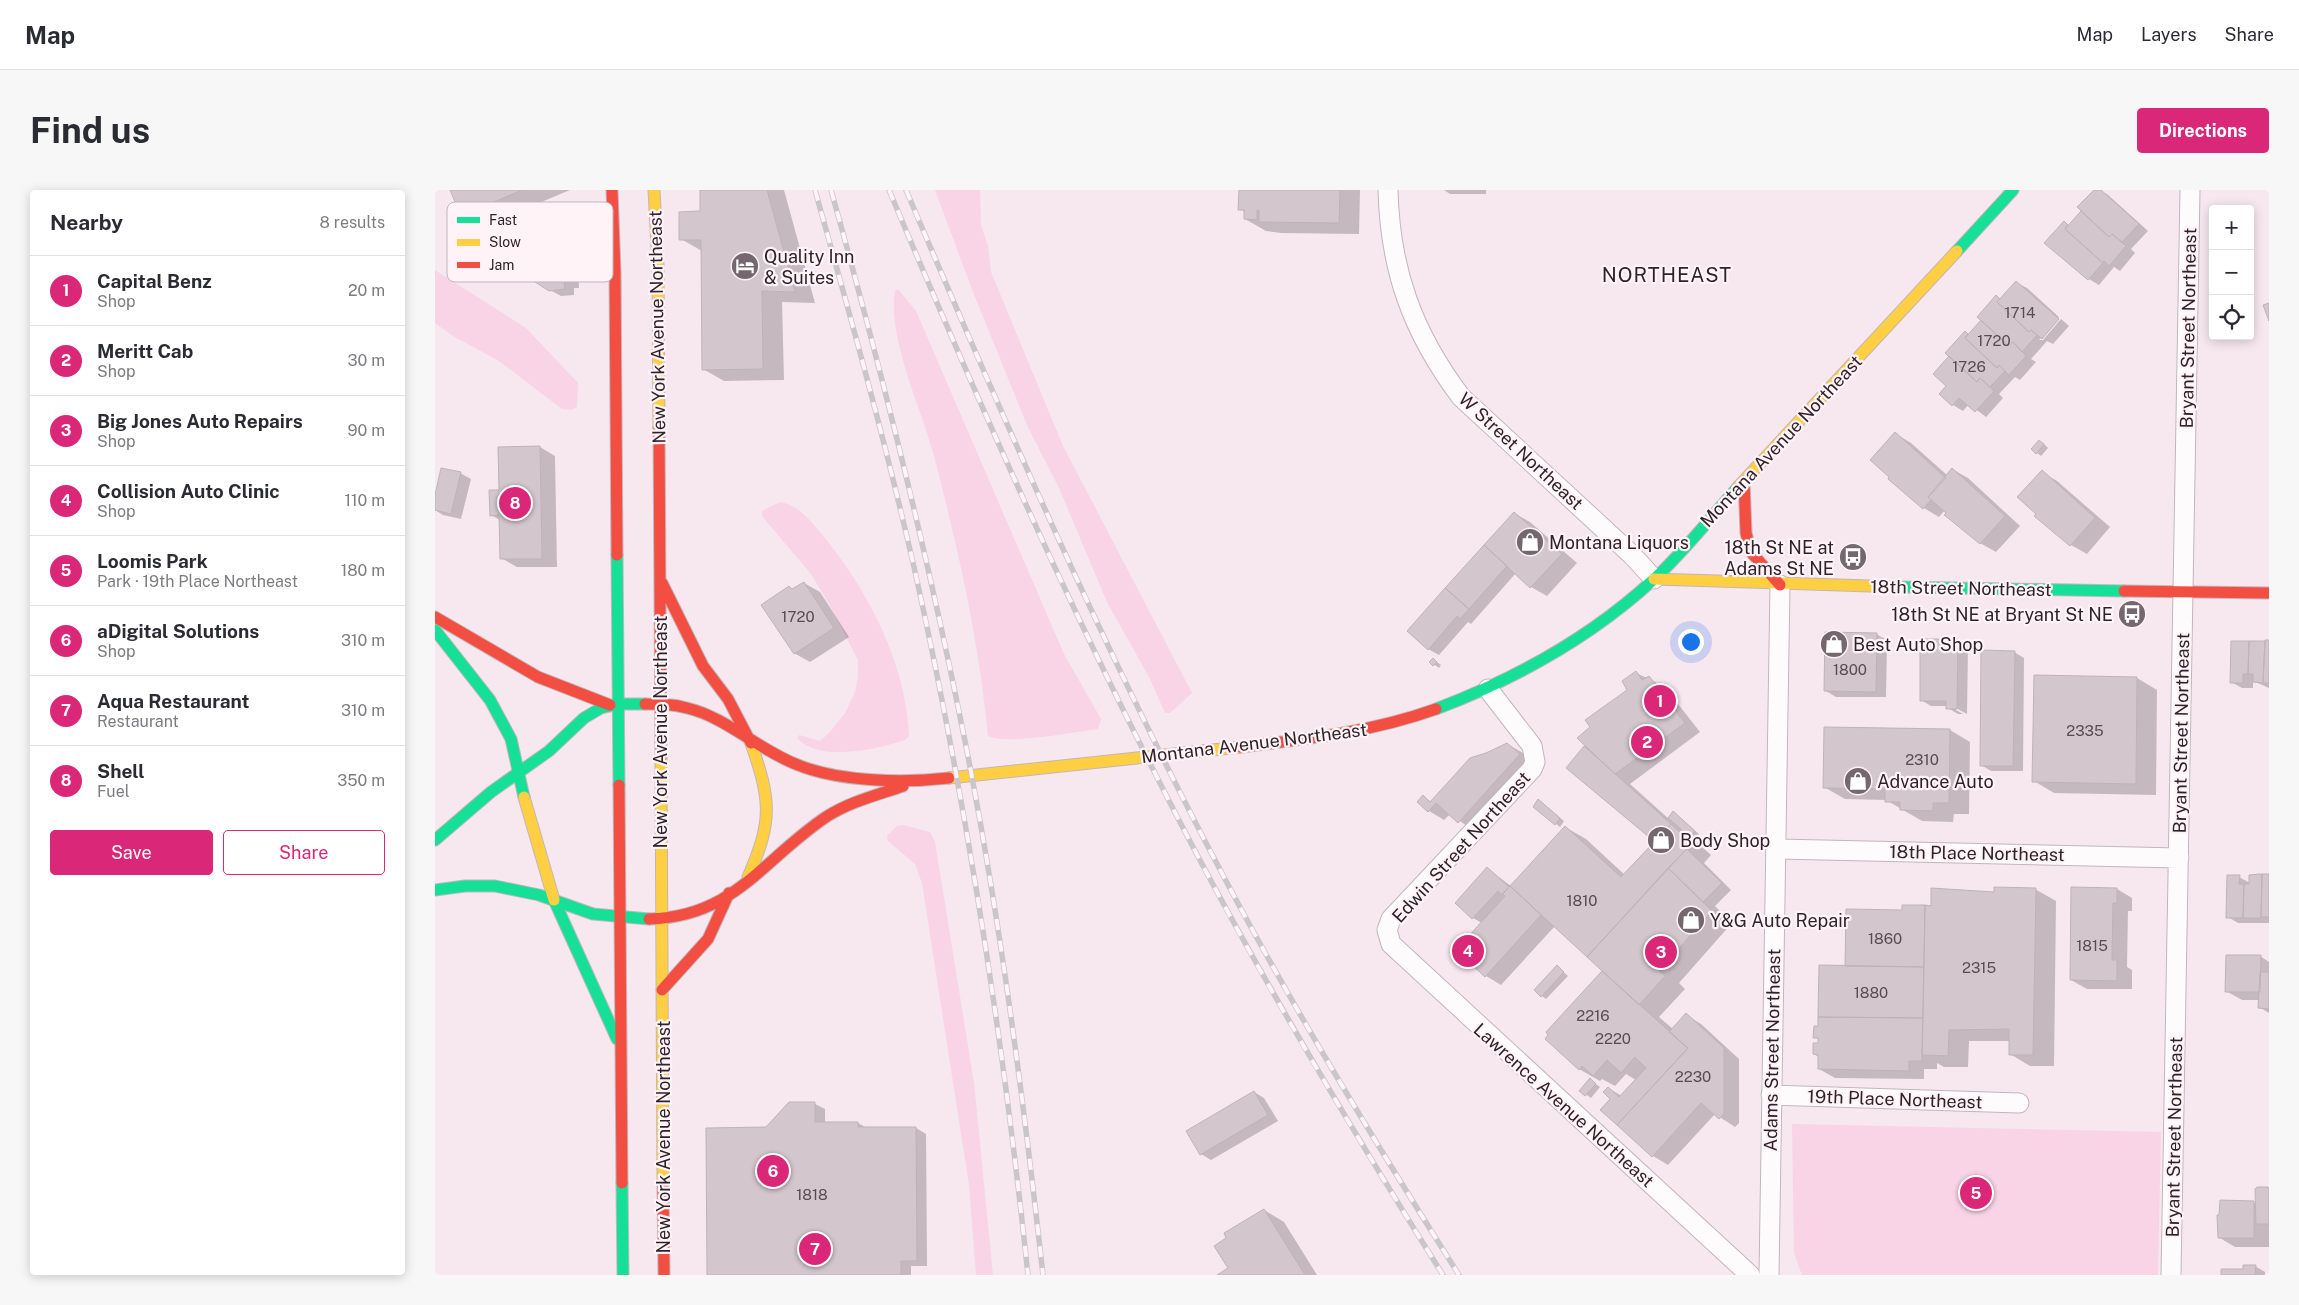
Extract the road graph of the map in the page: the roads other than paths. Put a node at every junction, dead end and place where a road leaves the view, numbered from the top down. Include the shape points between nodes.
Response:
1 (654, 190) edge
2 (1388, 190) edge
3 (2013, 190) edge
4 (2190, 190) edge
5 (613, 217) edge
6 (1744, 481) junction
7 (659, 577) junction
8 (1654, 579) junction
9 (1780, 585) junction
10 (2183, 591) junction
11 (2269, 593) edge
12 (435, 617) edge
13 (435, 630) edge
14 (1488, 689) junction
15 (659, 703) junction
16 (615, 704) junction
17 (751, 743) junction
18 (519, 772) junction
19 (915, 782) junction
20 (435, 840) edge
21 (1776, 848) junction
22 (2179, 858) junction
23 (746, 882) junction
24 (435, 890) edge
25 (729, 894) junction
26 (554, 900) junction
27 (621, 917) junction
28 (661, 918) junction
29 (1387, 930) joint
30 (662, 990) junction
31 (622, 1051) junction
32 (1771, 1095) junction
33 (2019, 1103) dead end
34 (623, 1275) edge
35 (663, 1275) edge
36 (1750, 1275) edge
37 (1769, 1275) edge
38 (2171, 1275) edge

1 - 7 main road, New York Avenue Northeast via 658,266
2 - 8 street, W Street Northeast via 1391,238 1399,279 1425,341 1453,386
3 - 6 main road, Montana Avenue Northeast
4 - 10 street, Bryant Street Northeast
5 - 16 main road
6 - 8 main road, Montana Avenue Northeast
6 - 9 main road via 1746,533 1751,552
7 - 15 main road, New York Avenue Northeast
7 - 17 main road via 703,666 727,699
8 - 9 main road, 18th Street Northeast
8 - 14 main road, Montana Avenue Northeast via 1584,635
9 - 10 main road, 18th Street Northeast
9 - 21 street, Adams Street Northeast
10 - 11 main road, 18th Street Northeast
10 - 22 street, Bryant Street Northeast
12 - 16 main road via 538,678
13 - 18 main road via 498,712 511,739
14 - 19 main road, Montana Avenue Northeast via 1404,720 1336,736
14 - 29 street, Edwin Street Northeast via 1532,746 1535,762 1532,769 1397,911
15 - 16 main road, Montana Avenue Northeast
15 - 17 main road, Montana Avenue Northeast via 702,713
15 - 28 main road, New York Avenue Northeast
16 - 18 main road via 584,718 549,751
16 - 27 main road
17 - 19 main road, Montana Avenue Northeast via 823,774
17 - 23 main road via 767,789 769,813 765,839
18 - 20 main road
18 - 26 main road via 527,813
19 - 23 main road, Montana Avenue Northeast via 854,803 826,817
21 - 22 street, 18th Place Northeast
21 - 32 street, Adams Street Northeast
22 - 38 street, Bryant Street Northeast
23 - 25 main road, Montana Avenue Northeast
24 - 26 main road via 490,885
25 - 28 main road, Montana Avenue Northeast via 696,913
25 - 30 main road via 708,939
26 - 27 main road, Montana Avenue Northeast via 592,914
26 - 31 main road
27 - 28 main road, Montana Avenue Northeast
27 - 31 main road
28 - 30 main road, New York Avenue Northeast
29 - 36 street, Lawrence Avenue Northeast via 1396,950
30 - 35 main road, New York Avenue Northeast
31 - 34 main road
32 - 33 street, 19th Place Northeast
32 - 37 street, Adams Street Northeast

